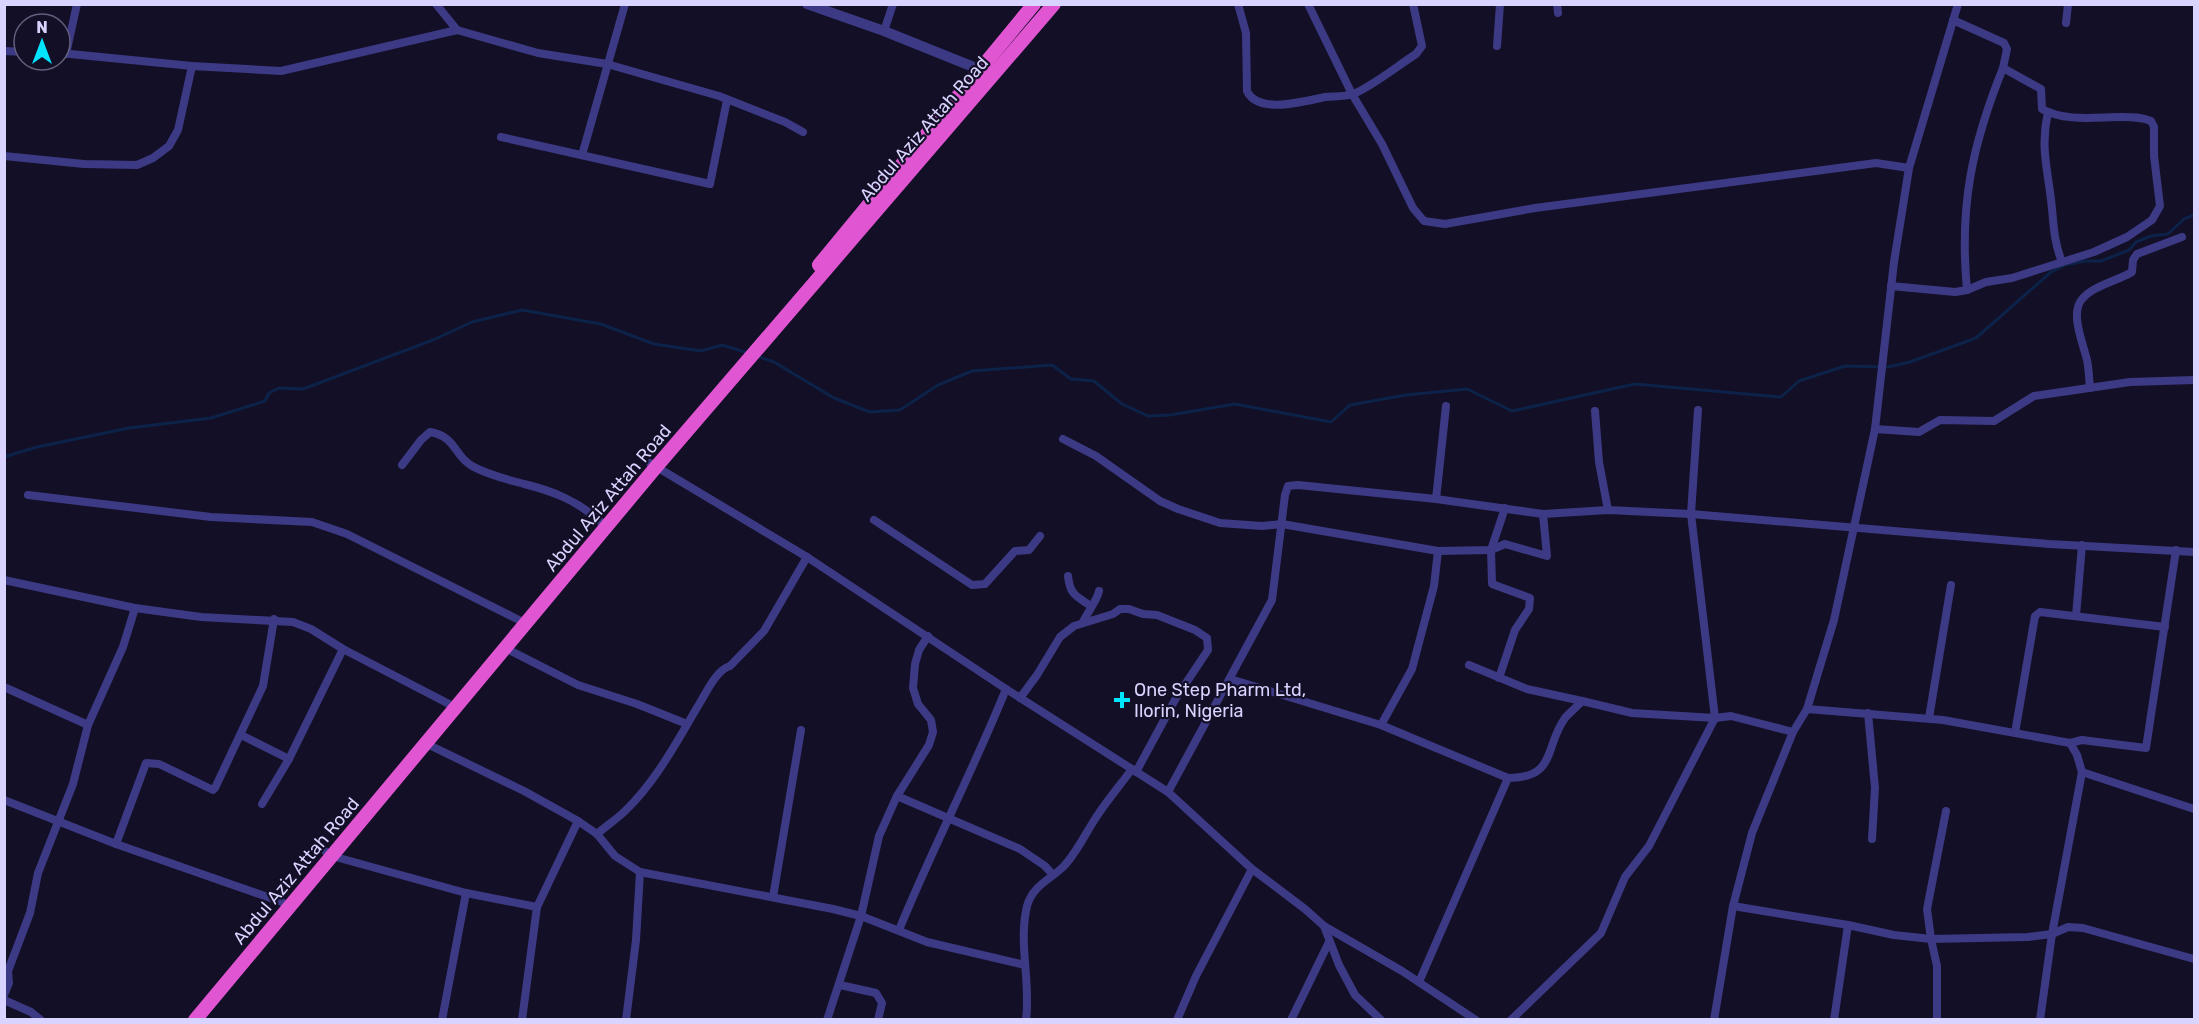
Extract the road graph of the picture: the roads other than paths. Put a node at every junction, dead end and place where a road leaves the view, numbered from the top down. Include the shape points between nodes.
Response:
1 (77, 4) edge
2 (436, 4) edge
3 (625, 4) edge
4 (807, 4) edge
5 (892, 4) edge
6 (1034, 4) edge
7 (1054, 4) edge
8 (1238, 4) edge
9 (1308, 4) edge
10 (1413, 4) edge
11 (1500, 4) edge
12 (1958, 4) edge
13 (2068, 4) edge
14 (1953, 20) junction
15 (72, 22) edge
16 (2066, 23) dead end
17 (457, 30) junction
18 (884, 31) junction
19 (1497, 46) dead end
20 (72, 55) edge
21 (607, 64) junction
22 (192, 66) junction
23 (2003, 68) junction
24 (980, 70) junction
25 (994, 75) junction
26 (1352, 94) junction
27 (727, 100) junction
28 (2048, 112) junction
29 (804, 132) dead end
30 (501, 137) dead end
31 (582, 155) junction
32 (4, 156) edge
33 (1910, 168) junction
34 (2182, 237) dead end
35 (2062, 262) junction
36 (1891, 286) junction
37 (1967, 290) junction
38 (750, 353) junction
39 (2194, 380) edge
40 (2090, 388) junction
41 (1446, 406) dead end
42 (1698, 410) dead end
43 (1595, 411) dead end
44 (1875, 429) junction
45 (1063, 439) dead end
46 (402, 465) dead end
47 (653, 465) junction
48 (28, 495) dead end
49 (1436, 499) junction
50 (1505, 508) junction
51 (1608, 510) junction
52 (1543, 514) junction
53 (1691, 514) junction
54 (874, 520) dead end
55 (601, 522) junction
56 (1282, 524) junction
57 (1853, 527) junction
58 (1040, 536) dead end
59 (2082, 545) junction
60 (1491, 550) junction
61 (2176, 550) junction
62 (1438, 551) junction
63 (2194, 552) edge
64 (807, 557) junction
65 (1068, 576) dead end
66 (4, 580) edge
67 (1951, 585) dead end
68 (1099, 591) dead end
69 (1091, 606) junction
70 (135, 608) junction
71 (2076, 616) junction
72 (274, 619) junction
73 (519, 620) junction
74 (1083, 622) junction
75 (2165, 627) junction
76 (928, 636) junction
77 (505, 648) junction
78 (343, 649) junction
79 (1469, 665) dead end
80 (1499, 678) junction
81 (1230, 679) junction
82 (4, 687) edge
83 (1006, 689) junction
84 (1020, 698) junction
85 (1582, 701) junction
86 (449, 704) junction
87 (1806, 708) junction
88 (1868, 713) junction
89 (1715, 718) junction
90 (1929, 718) junction
91 (687, 724) junction
92 (88, 725) junction
93 (1381, 725) junction
94 (801, 730) dead end
95 (1794, 732) junction
96 (2015, 733) junction
97 (241, 735) junction
98 (425, 744) junction
99 (2070, 744) junction
100 (289, 759) junction
101 (1134, 771) junction
102 (2082, 772) junction
103 (1508, 778) junction
104 (1168, 792) junction
105 (897, 796) junction
106 (4, 800) edge
107 (262, 804) dead end
108 (2194, 809) edge
109 (1947, 811) dead end
110 (948, 817) junction
111 (578, 821) junction
112 (57, 822) junction
113 (597, 834) junction
114 (1872, 839) dead end
115 (116, 844) junction
116 (328, 854) junction
117 (1252, 869) junction
118 (640, 873) junction
119 (1053, 874) junction
120 (466, 893) junction
121 (773, 897) junction
122 (282, 902) junction
123 (1733, 906) junction
124 (537, 907) junction
125 (861, 916) junction
126 (1848, 925) junction
127 (1324, 926) junction
128 (899, 930) junction
129 (2052, 934) junction
130 (1931, 939) junction
131 (1329, 942) junction
132 (2194, 959) edge
133 (1024, 965) junction
134 (1419, 982) junction
135 (840, 985) junction
136 (4, 997) edge
137 (41, 1020) edge
138 (184, 1020) edge
139 (195, 1020) edge
140 (442, 1020) edge
141 (522, 1020) edge
142 (626, 1020) edge
143 (827, 1020) edge
144 (878, 1020) edge
145 (1026, 1020) edge
146 (1177, 1020) edge
147 (1292, 1020) edge
148 (1381, 1020) edge
149 (1476, 1020) edge
150 (1510, 1020) edge
151 (1714, 1020) edge
152 (1834, 1020) edge
153 (1937, 1020) edge
154 (2040, 1020) edge

1 - 15 street
2 - 17 street
3 - 21 street
4 - 18 street
5 - 18 street
6 - 24 highway, Abdul Aziz Attah Road
7 - 25 highway, Abdul Aziz Attah Road
8 - 26 street via 1245,24 1250,98 1266,104 1299,104
9 - 26 street
10 - 26 street via 1420,50
11 - 19 street
12 - 14 street
13 - 16 street
14 - 23 street via 2004,43 2007,50
14 - 33 street
17 - 21 street via 538,53
17 - 22 street via 281,71
18 - 24 street
20 - 22 street
21 - 27 street
21 - 31 street
22 - 32 street via 178,130 169,146 153,158 138,165
23 - 28 street via 2041,89 2042,109
23 - 37 street via 1989,103 1966,194 1963,245
24 - 25 street
24 - 38 highway, Abdul Aziz Attah Road
25 - 38 highway, Abdul Aziz Attah Road
26 - 33 street via 1413,208 1424,221 1445,224 1535,207 1876,163
27 - 29 street
27 - 31 street via 710,184
28 - 35 street via 2043,151 2052,228
28 - 35 street via 2064,117 2146,118 2154,127 2160,206 2157,213 2113,245
30 - 31 street
33 - 36 street
34 - 40 street via 2137,254 2132,272 2096,288 2077,307
35 - 37 street
36 - 37 street
36 - 44 street
38 - 47 highway, Abdul Aziz Attah Road
39 - 40 street
40 - 44 street via 2028,398 1994,421 1941,420 1919,432
41 - 49 street
42 - 53 street
43 - 51 street
44 - 57 street
45 - 56 street via 1178,509 1229,524
46 - 55 street via 430,432 439,434 453,443 470,465 572,500
47 - 55 highway, Abdul Aziz Attah Road
47 - 64 street
47 - 77 highway, Abdul Aziz Attah Road
48 - 73 street via 211,517 312,522 347,534
49 - 50 street
49 - 56 street via 1288,486
50 - 52 street
50 - 60 street
51 - 52 street
51 - 53 street
52 - 60 street via 1547,556 1505,544
53 - 57 street
53 - 89 street
54 - 58 street via 979,586 1015,551 1029,550
55 - 73 highway, Abdul Aziz Attah Road
56 - 62 street
56 - 81 street via 1272,600
57 - 59 street
57 - 87 street via 1834,620
59 - 61 street
59 - 71 street
60 - 62 street
60 - 80 street via 1492,584 1530,598 1529,609 1515,630
61 - 63 street
61 - 75 street
62 - 93 street via 1434,586 1412,669
64 - 76 street
64 - 91 street via 764,630 730,666 723,668
65 - 69 street via 1073,594
66 - 70 street
67 - 90 street
68 - 69 street
69 - 74 street
70 - 72 street via 201,617
70 - 92 street via 123,647
71 - 75 street
71 - 96 street via 2040,612 2035,616
72 - 78 street via 311,629
72 - 97 street via 262,686
73 - 86 highway, Abdul Aziz Attah Road
74 - 84 street via 1060,637
74 - 101 street via 1129,609 1157,615 1207,638 1208,650
75 - 99 street via 2146,748 2082,740
76 - 83 street
76 - 105 street via 919,650 913,688 918,704 932,720 933,732
77 - 91 street via 578,685
77 - 98 highway, Abdul Aziz Attah Road
78 - 86 street
78 - 100 street
79 - 80 street
80 - 85 street via 1527,689
81 - 93 street
81 - 104 street
82 - 92 street
83 - 84 street
83 - 110 street
84 - 101 street
85 - 89 street via 1632,713
85 - 103 street via 1566,716 1544,766 1534,773
86 - 116 highway, Abdul Aziz Attah Road
87 - 88 street
87 - 95 street
88 - 90 street
88 - 114 street via 1875,788
89 - 95 street via 1731,716
89 - 150 street via 1649,846 1624,877 1601,933
90 - 96 street
91 - 113 street via 643,791 625,812
92 - 112 street via 73,784
93 - 103 street
94 - 121 street
95 - 123 street via 1752,833
96 - 99 street
97 - 100 street
97 - 115 street via 213,790 159,764 146,763
98 - 111 street
98 - 116 highway, Abdul Aziz Attah Road
99 - 102 street
100 - 107 street
101 - 104 street
101 - 119 street via 1099,813 1063,867
102 - 108 street
102 - 129 street
103 - 134 street
104 - 117 street
105 - 110 street
105 - 125 street via 879,836
106 - 112 street
109 - 130 street via 1927,909
110 - 119 street via 1020,849
110 - 128 street
111 - 113 street
111 - 124 street
112 - 115 street
112 - 136 street via 8,971
113 - 118 street via 615,856
115 - 122 street
116 - 120 street
116 - 122 highway, Abdul Aziz Attah Road
116 - 139 highway, Abdul Aziz Attah Road
117 - 127 street
117 - 146 street
118 - 121 street
118 - 142 street
119 - 133 street via 1036,888 1028,904
120 - 124 street
120 - 140 street
121 - 125 street
122 - 138 highway, Abdul Aziz Attah Road
123 - 126 street
123 - 151 street
124 - 141 street
125 - 128 street
125 - 135 street
126 - 130 street
126 - 152 street
127 - 131 street
127 - 134 street
128 - 133 street via 927,942
129 - 130 street
129 - 132 street via 2068,927 2083,928
129 - 154 street
130 - 153 street via 1937,966
131 - 147 street
131 - 148 street via 1346,981
133 - 145 street via 1028,984
134 - 149 street
135 - 143 street
135 - 144 street via 876,993 882,1003
136 - 137 street

